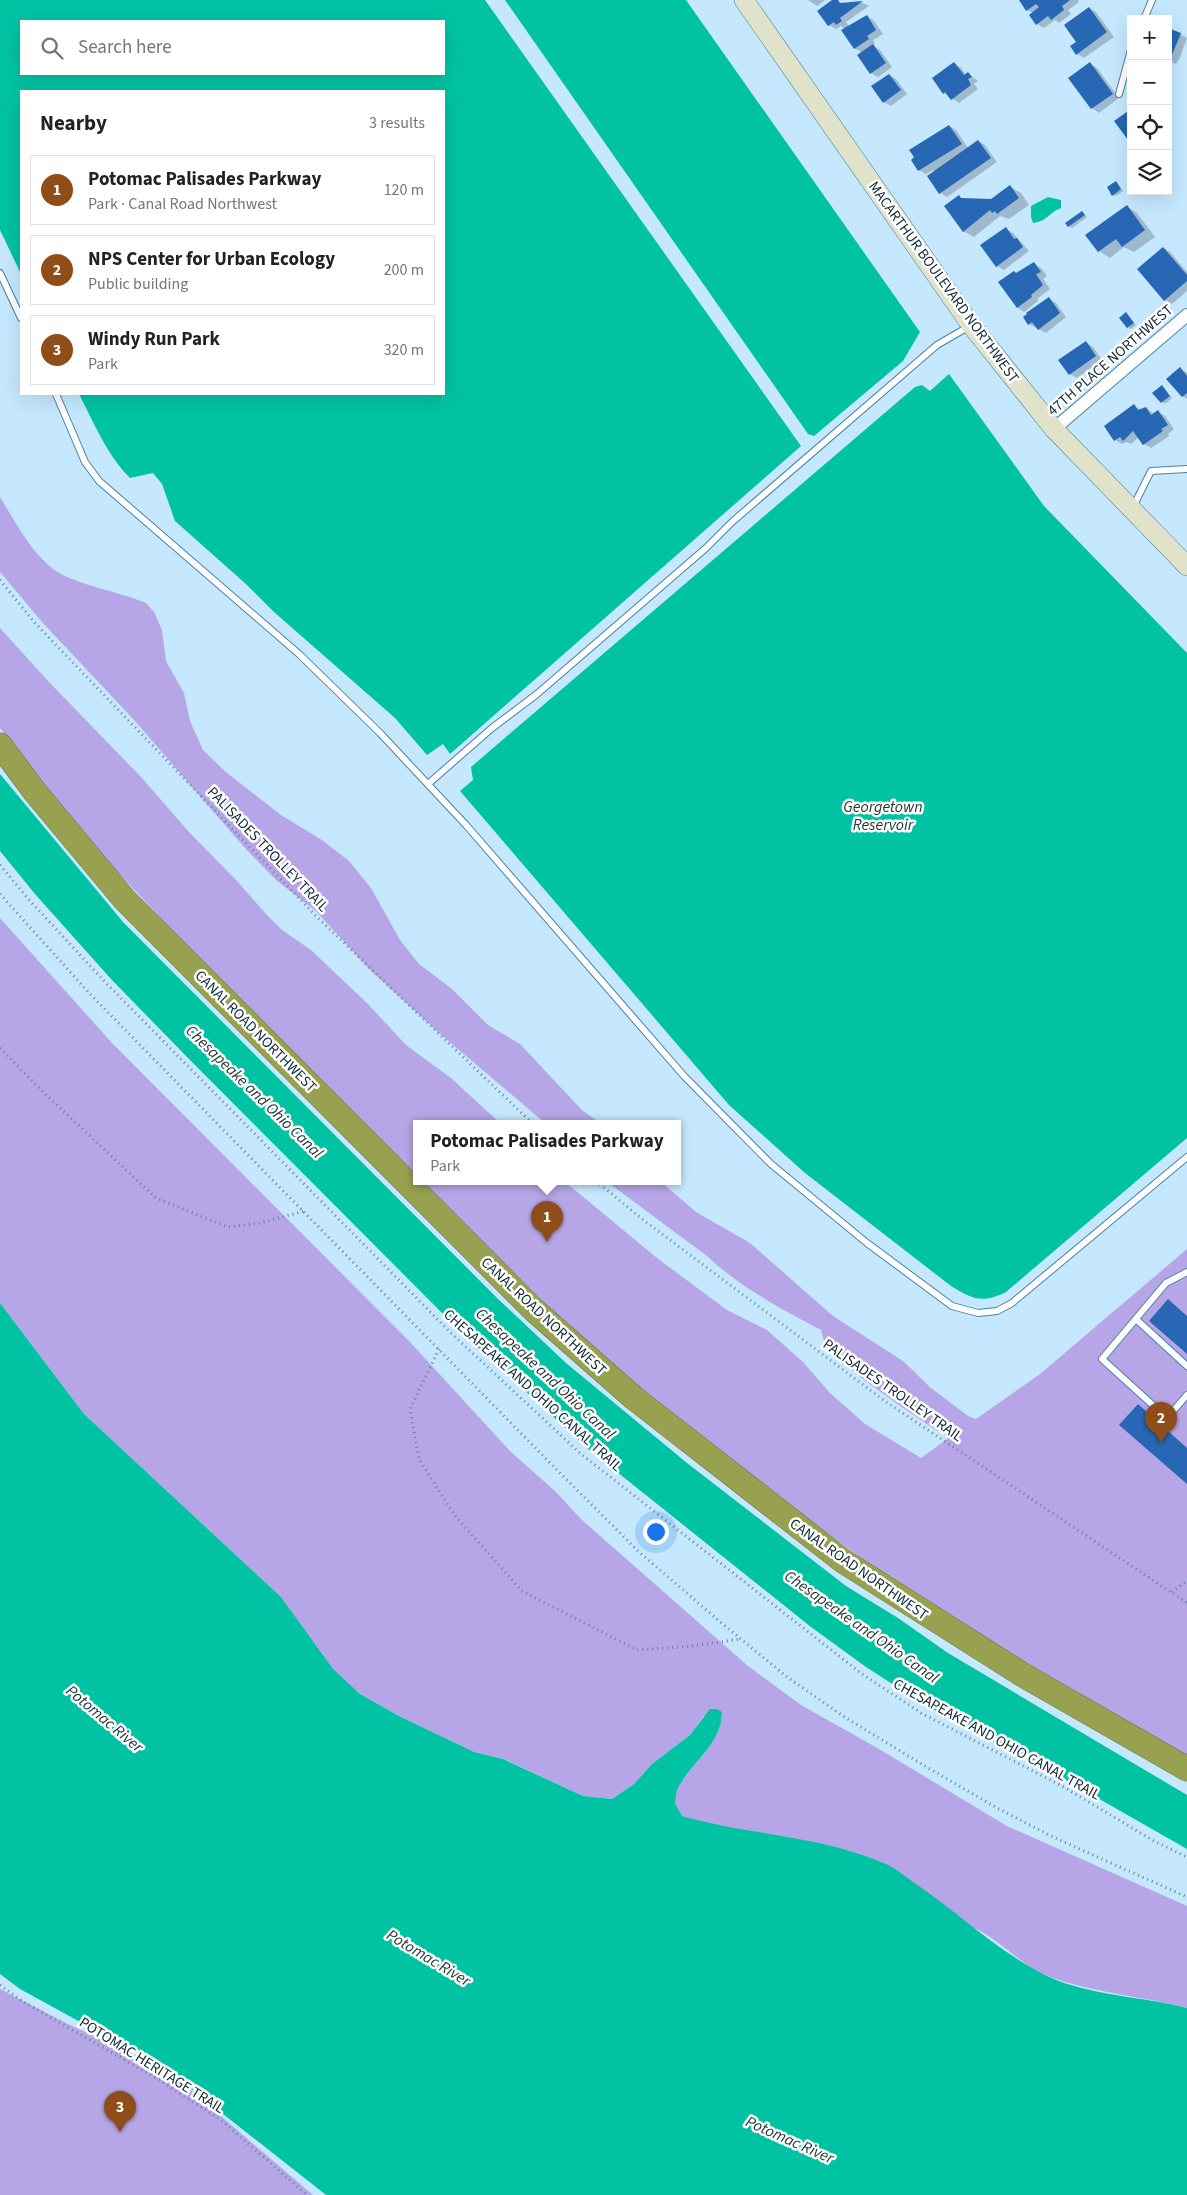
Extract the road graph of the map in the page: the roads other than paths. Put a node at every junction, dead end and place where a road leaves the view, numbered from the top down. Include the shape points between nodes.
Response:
1 (744, 0) edge
2 (1152, 0) edge
3 (1146, 15) edge
4 (1128, 60) edge
5 (1120, 94) dead end
6 (0, 272) edge
7 (1187, 315) edge
8 (20, 316) edge
9 (972, 325) junction
10 (56, 395) edge
11 (1054, 429) junction
12 (1187, 469) edge
13 (1131, 510) junction
14 (1187, 566) edge
15 (0, 745) edge
16 (428, 784) junction
17 (1187, 1157) edge
18 (1187, 1272) edge
19 (1137, 1320) junction
20 (1187, 1366) edge
21 (1187, 1395) edge
22 (1187, 1769) edge

1 - 9 main road, MACARTHUR BOULEVARD NORTHWEST
2 - 3 lane
4 - 5 lane
6 - 8 lane
7 - 11 street, 47TH PLACE NORTHWEST
9 - 11 main road, MACARTHUR BOULEVARD NORTHWEST
9 - 16 lane via 938,345 537,694
10 - 16 lane via 85,462 99,481 298,654
11 - 13 main road, MACARTHUR BOULEVARD NORTHWEST
12 - 13 lane via 1151,471
13 - 14 main road, MACARTHUR BOULEVARD NORTHWEST
15 - 22 highway, CANAL ROAD NORTHWEST via 125,900 527,1304 602,1371 744,1486 850,1566 1054,1694
16 - 17 lane via 684,1076 771,1164 866,1243 952,1306 978,1313 997,1311 1012,1304
18 - 19 lane via 1166,1283
19 - 20 lane
19 - 21 lane via 1102,1359 1167,1418

